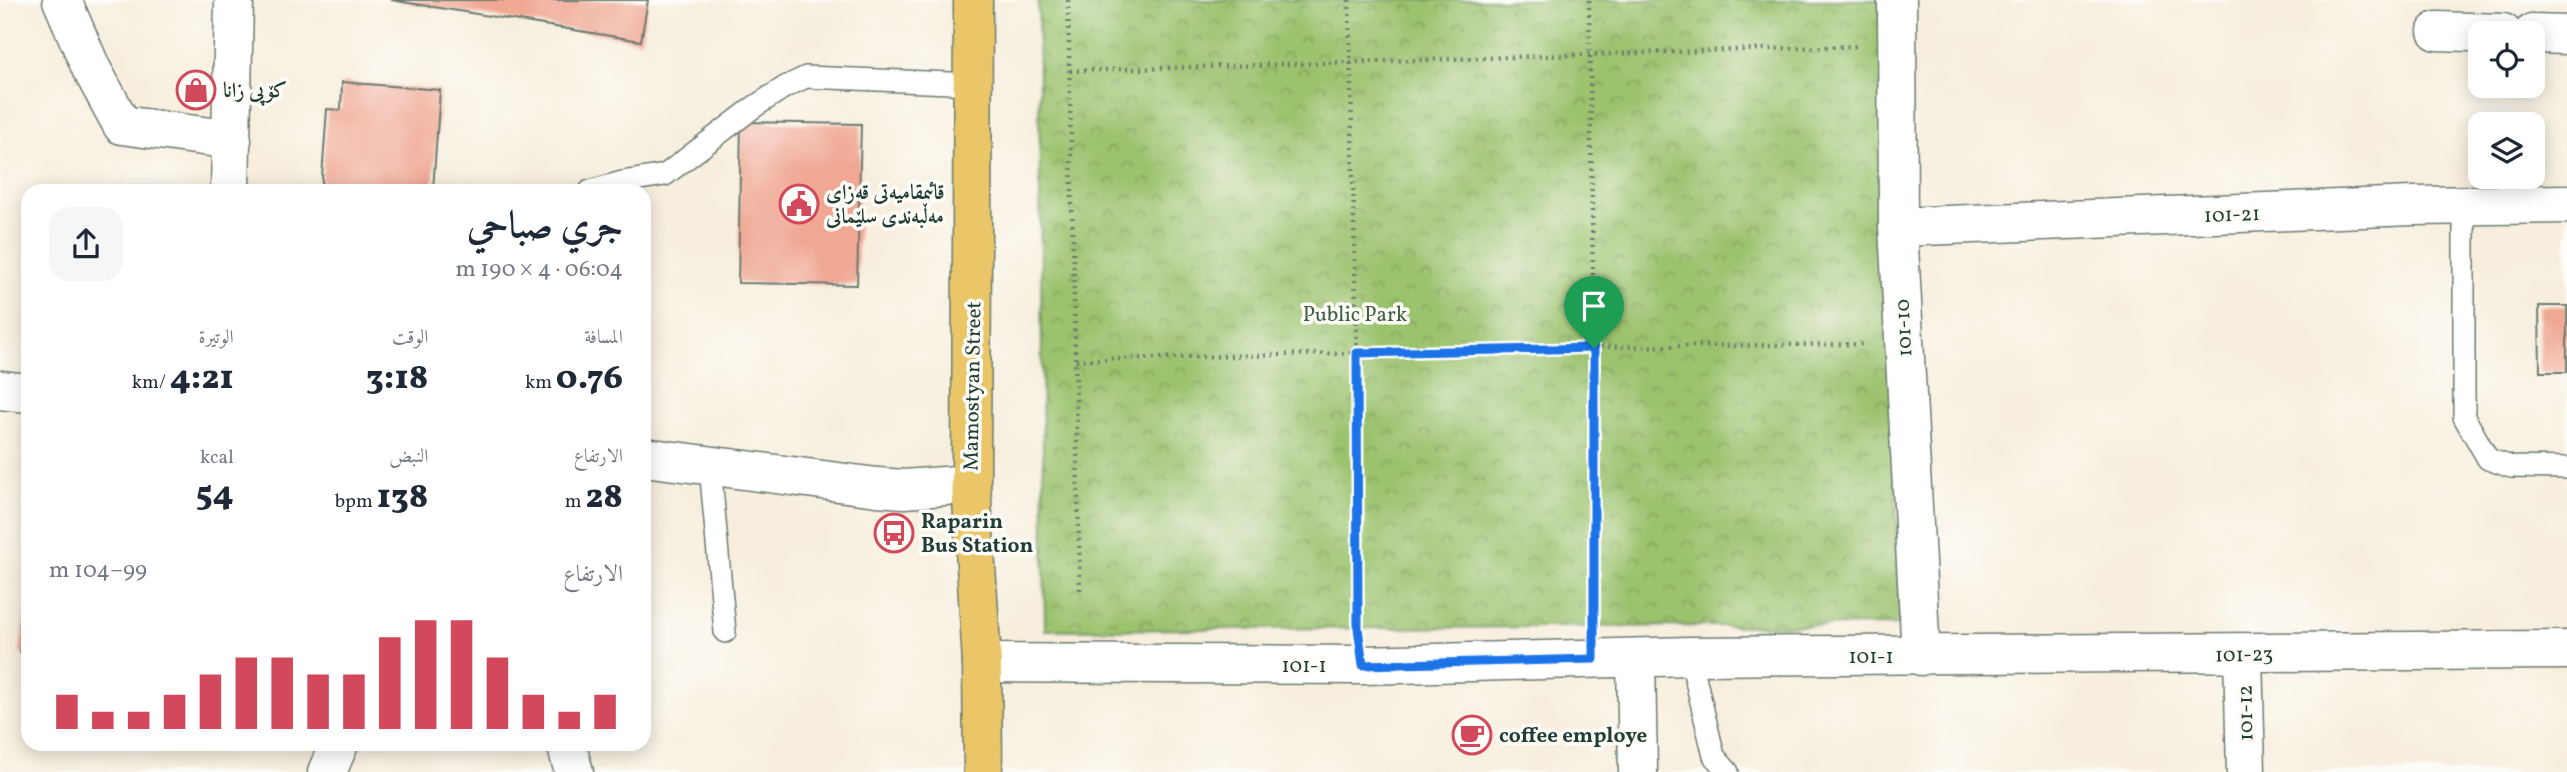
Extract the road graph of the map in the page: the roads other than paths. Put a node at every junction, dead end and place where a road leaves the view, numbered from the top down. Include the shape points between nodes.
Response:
1 (62, 0) edge
2 (234, 0) edge
3 (973, 0) edge
4 (1897, 0) edge
5 (2437, 31) dead end
6 (2468, 32) edge
7 (2545, 34) edge
8 (2567, 35) edge
9 (974, 84) junction
10 (232, 141) junction
11 (230, 184) edge
12 (615, 184) edge
13 (2567, 204) edge
14 (2464, 205) junction
15 (1898, 227) junction
16 (651, 458) edge
17 (710, 466) junction
18 (2567, 468) edge
19 (971, 484) junction
20 (725, 632) dead end
21 (2567, 650) edge
22 (2244, 654) junction
23 (1690, 656) junction
24 (1921, 656) junction
25 (1636, 659) junction
26 (982, 663) junction
27 (336, 751) edge
28 (568, 751) edge
29 (327, 772) edge
30 (574, 772) edge
31 (983, 772) edge
32 (1638, 772) edge
33 (1728, 772) edge
34 (2246, 772) edge

1 - 10 street via 122,125
2 - 10 street
3 - 9 main road, Mamostyan Street
4 - 15 street, 101-10
5 - 6 street
7 - 8 street
9 - 12 lane via 806,77 754,107 665,175
9 - 19 main road, Mamostyan Street
10 - 11 street
13 - 14 street, 101-21
14 - 15 street, 101-21
14 - 18 lane via 2464,417 2488,459 2511,467
15 - 24 street, 101-10
16 - 17 street
17 - 19 street via 904,489
17 - 20 lane
19 - 26 main road, Mamostyan Street
21 - 22 street, 101-23
22 - 24 street, 101-23
22 - 34 street, 101-12
23 - 24 street, 101-1
23 - 25 street, 101-1
23 - 33 lane via 1714,756
25 - 26 street, 101-1 via 1363,665
25 - 32 street
26 - 31 main road, Mamostyan Street
27 - 29 street
28 - 30 street

